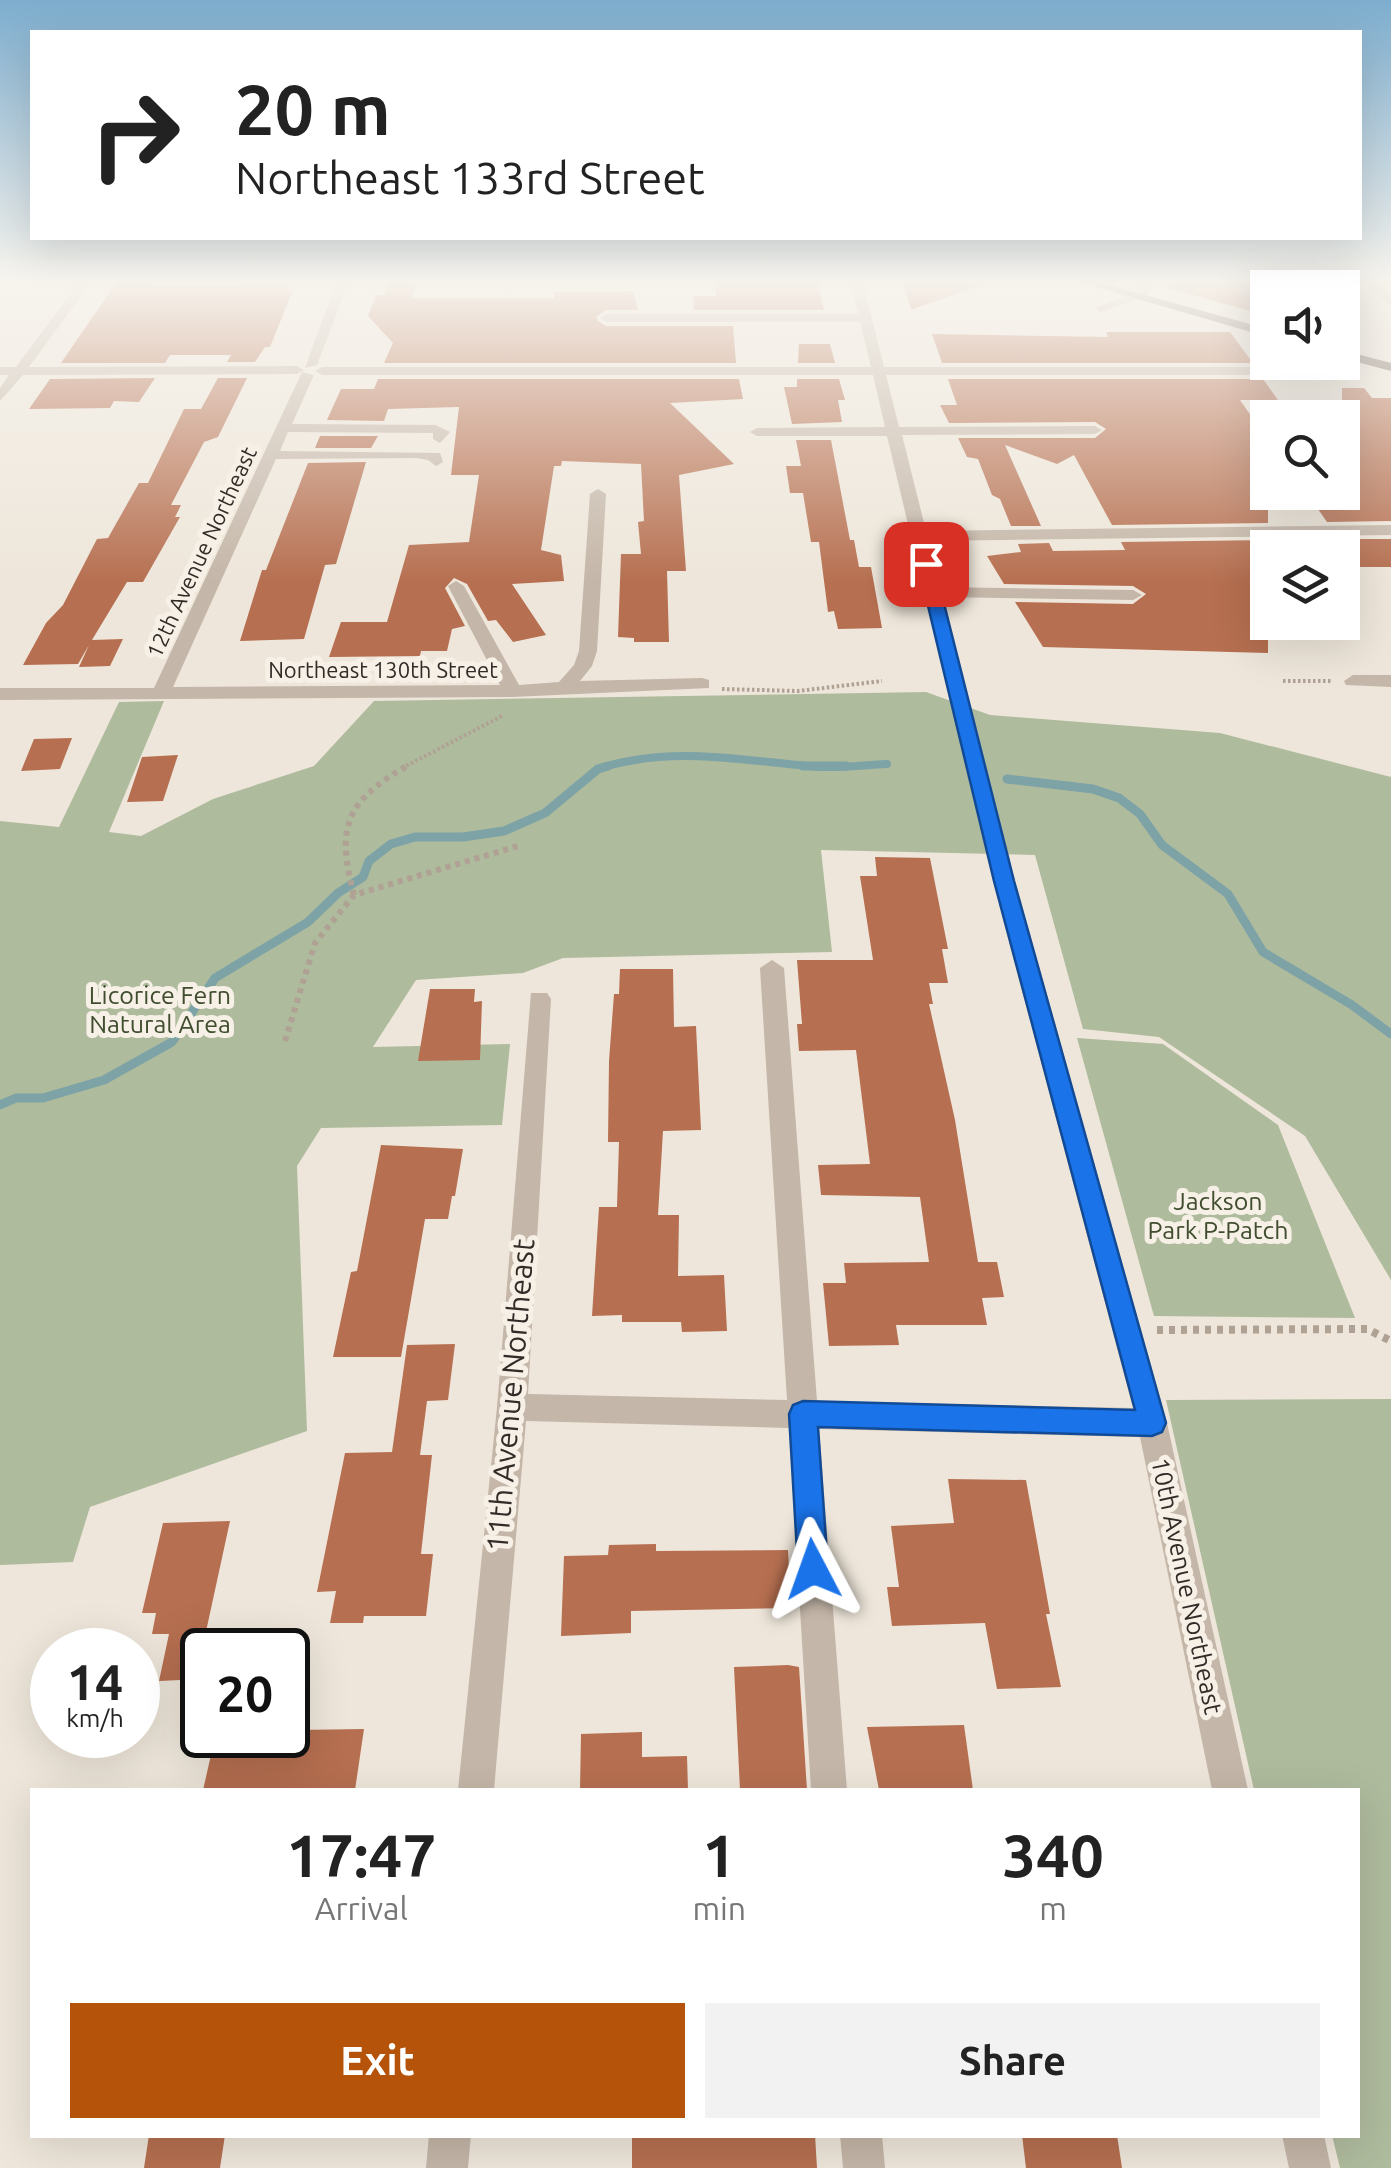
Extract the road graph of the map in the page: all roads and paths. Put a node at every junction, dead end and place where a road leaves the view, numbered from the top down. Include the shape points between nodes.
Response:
1 (304, 381) edge
2 (879, 381) edge
3 (282, 428) junction
4 (1096, 430) dead end
5 (757, 432) dead end
6 (891, 432) junction
7 (440, 439) dead end
8 (270, 455) junction
9 (436, 462) dead end
10 (598, 494) dead end
11 (1391, 530) edge
12 (920, 536) junction
13 (456, 586) dead end
14 (932, 592) junction
15 (1133, 595) dead end
16 (882, 681) dead end
17 (1283, 681) dead end
18 (1353, 681) joint
19 (1391, 681) edge
20 (702, 684) joint
21 (563, 689) junction
22 (512, 691) junction
23 (160, 693) junction
24 (0, 694) edge
25 (521, 845) dead end
26 (354, 895) junction
27 (772, 968) dead end
28 (539, 999) dead end
29 (285, 1041) dead end
30 (1126, 1330) junction
31 (1391, 1342) edge
32 (512, 1407) junction
33 (803, 1414) junction
34 (1152, 1423) junction
35 (476, 1788) edge
36 (828, 1788) edge
37 (1230, 1788) edge
38 (450, 2138) edge
39 (862, 2138) edge
40 (1304, 2138) edge
41 (448, 2168) edge
42 (864, 2168) edge
43 (1310, 2168) edge

1 - 3 street, 12th Avenue Northeast
2 - 6 street, 10th Avenue Northeast
3 - 7 street via 415,427 442,432
3 - 8 street, 12th Avenue Northeast
4 - 6 street
5 - 6 street
6 - 12 street, 10th Avenue Northeast
8 - 9 street via 417,454 435,456
8 - 23 street, 12th Avenue Northeast
10 - 21 street via 588,651
11 - 12 street
12 - 14 street, 10th Avenue Northeast
13 - 22 street
14 - 15 street
14 - 30 street, 10th Avenue Northeast
16 - 20 path via 798,692
17 - 18 path
18 - 19 street
20 - 21 street, Northeast 130th Street
21 - 22 street, Northeast 130th Street
22 - 23 street, Northeast 130th Street
22 - 26 path via 508,712 387,774 357,807 344,832 345,873
23 - 24 street, Northeast 130th Street
25 - 26 path
26 - 29 path via 315,943
27 - 33 street
28 - 32 street, 11th Avenue Northeast
30 - 31 path via 1368,1329
30 - 34 street, 10th Avenue Northeast
32 - 33 street
32 - 35 street, 11th Avenue Northeast
33 - 34 street
33 - 36 street
34 - 37 street, 10th Avenue Northeast
38 - 41 street
39 - 42 street
40 - 43 street

